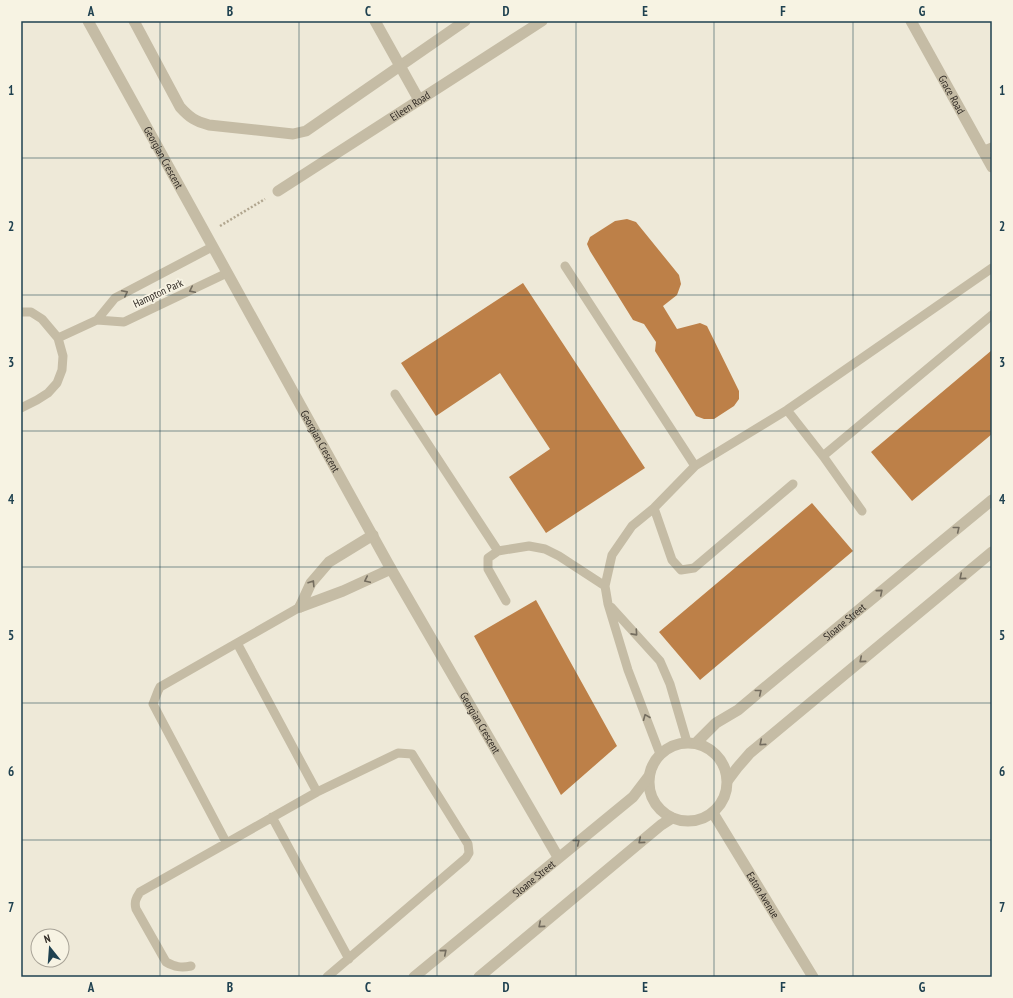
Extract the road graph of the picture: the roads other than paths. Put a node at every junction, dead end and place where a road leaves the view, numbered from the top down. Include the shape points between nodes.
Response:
1 (88, 21) edge
2 (134, 21) edge
3 (375, 21) edge
4 (465, 21) edge
5 (542, 21) edge
6 (911, 21) edge
7 (399, 66) junction
8 (419, 100) junction
9 (987, 149) edge
10 (992, 167) edge
11 (278, 191) road end
12 (212, 247) junction
13 (565, 266) dead end
14 (992, 268) edge
15 (227, 273) junction
16 (21, 312) edge
17 (992, 315) edge
18 (97, 320) junction
19 (58, 338) junction
20 (395, 394) dead end
21 (21, 408) edge
22 (787, 410) junction
23 (823, 456) junction
24 (695, 466) junction
25 (793, 484) dead end
26 (992, 500) edge
27 (654, 508) junction
28 (862, 511) dead end
29 (373, 535) junction
30 (498, 551) junction
31 (992, 552) edge
32 (391, 569) junction
33 (605, 586) junction
34 (506, 601) dead end
35 (608, 604) junction
36 (300, 607) junction
37 (237, 643) junction
38 (691, 743) junction
39 (660, 754) junction
40 (649, 776) junction
41 (728, 780) junction
42 (317, 792) junction
43 (713, 813) junction
44 (272, 817) junction
45 (672, 818) junction
46 (226, 842) junction
47 (558, 858) junction
48 (349, 959) junction
49 (191, 966) dead end
50 (327, 977) edge
51 (414, 977) edge
52 (479, 977) edge
53 (813, 977) edge

1 - 12 street, Georgian Crescent
2 - 7 street via 180,107 196,121 209,125 286,134 306,131
3 - 7 street
4 - 7 street
5 - 8 street, Eileen Road
6 - 9 street, Grace Road
7 - 8 street
8 - 11 street, Eileen Road
9 - 10 street, Grace Road
12 - 15 street, Georgian Crescent
18 -> 12 lane, Hampton Park via 115,298
13 - 24 lane
14 - 22 lane
15 -> 18 lane, Hampton Park via 124,322
15 - 29 street, Georgian Crescent
16 - 19 lane via 31,312 42,319
17 - 23 lane
18 - 19 lane, Hampton Park
19 - 21 lane via 63,356 58,383 48,393
20 - 30 lane
22 - 23 lane
22 - 24 lane
23 - 28 lane
24 - 27 lane
25 - 27 lane via 694,568 681,570 672,560
38 -> 26 street, Sloane Street via 716,723 738,710
27 - 33 lane via 632,526 612,555
29 - 32 street, Georgian Crescent
36 -> 29 street via 311,583 329,562
30 - 33 lane via 529,546 545,549
30 - 34 lane via 488,558 488,569
31 -> 41 street via 750,753
32 -> 36 street
32 - 47 street, Georgian Crescent
33 - 35 lane
35 -> 38 lane via 660,661
39 -> 35 lane via 628,670
36 - 37 lane
37 - 42 lane
37 - 46 lane via 160,687 153,704
38 - 39 street via 673,746
38 - 41 street via 708,747 719,756
39 - 40 street
40 - 45 street via 649,789 654,801
47 -> 40 street, Sloane Street via 633,797
41 - 43 street via 727,792
42 - 44 lane
42 - 48 lane via 398,753 412,754 469,849 466,858
43 - 45 street via 694,821
43 - 53 street, Eaton Avenue
44 - 46 lane
44 - 48 lane
45 -> 52 street
46 - 49 lane via 145,888 134,903 166,962 174,967
51 -> 47 street, Sloane Street
48 - 50 lane

